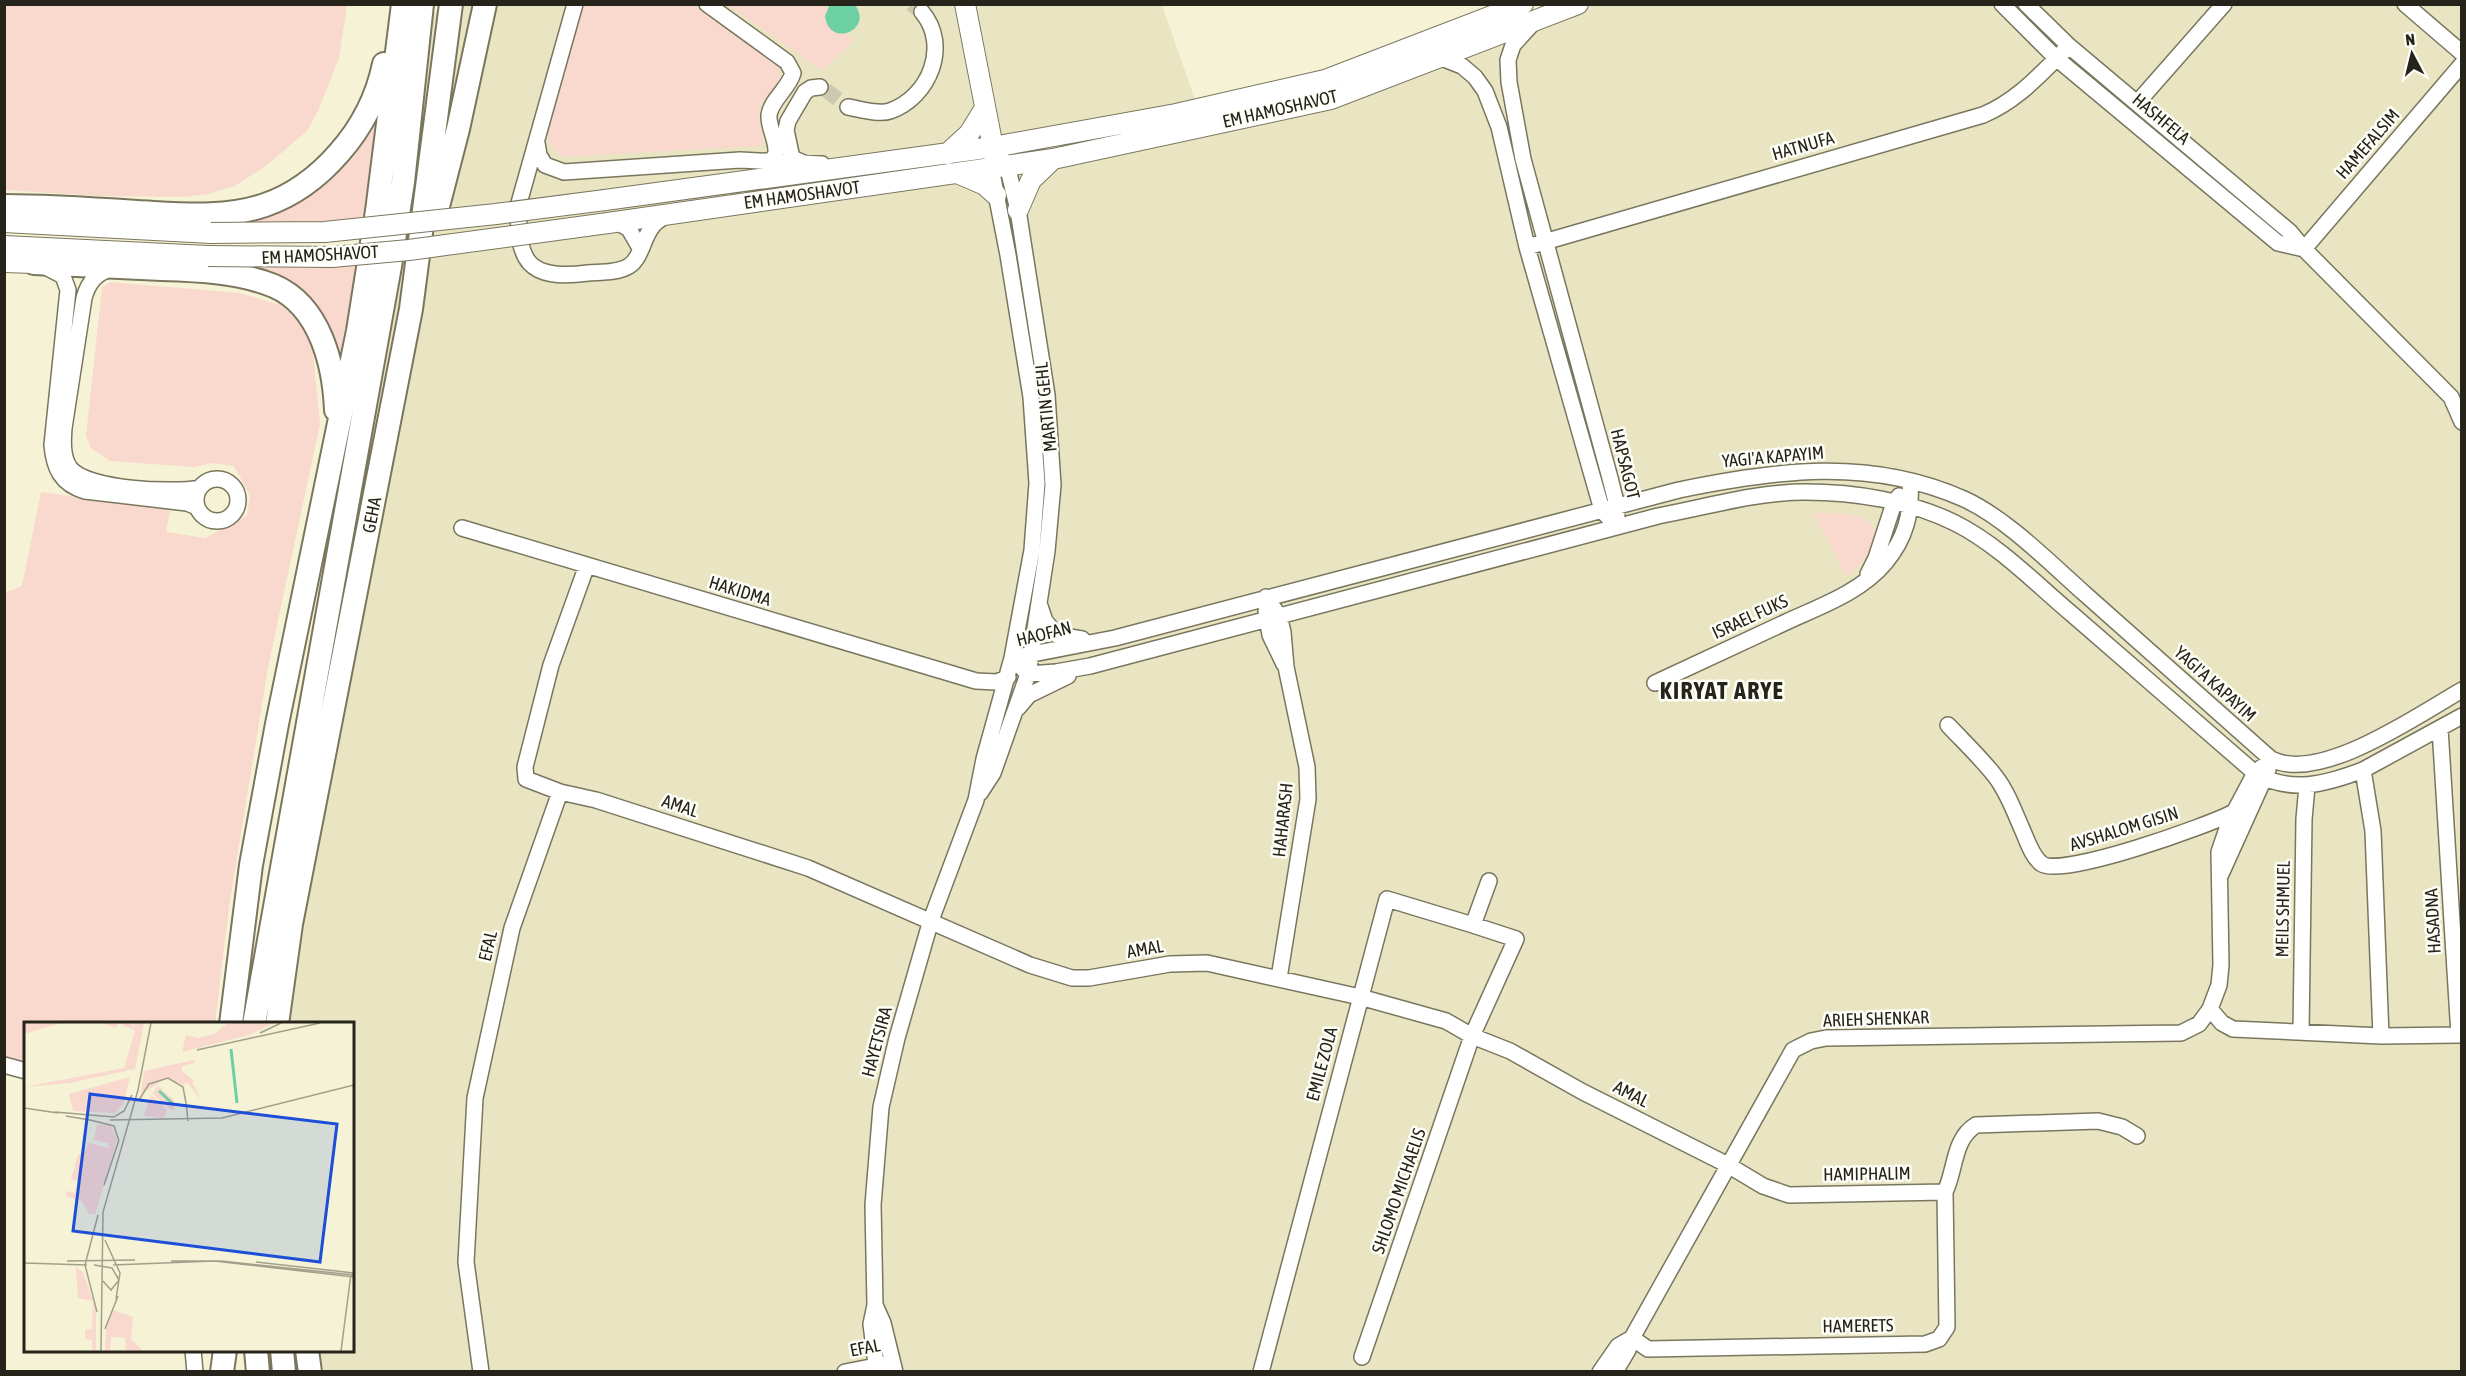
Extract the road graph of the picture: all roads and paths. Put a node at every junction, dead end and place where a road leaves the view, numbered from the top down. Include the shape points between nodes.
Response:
1 (401, 4) edge
2 (422, 4) edge
3 (451, 4) edge
4 (485, 4) edge
5 (575, 4) edge
6 (707, 4) edge
7 (965, 4) edge
8 (1523, 4) edge
9 (1578, 4) edge
10 (2002, 4) edge
11 (2026, 4) edge
12 (2224, 4) edge
13 (2405, 4) edge
14 (922, 12) tunnel mouth
15 (1534, 21) junction
16 (2069, 46) junction
17 (2462, 53) edge
18 (1439, 57) junction
19 (2056, 58) junction
20 (787, 62) junction
21 (2462, 64) edge
22 (2137, 103) junction
23 (848, 107) tunnel mouth
24 (985, 108) junction
25 (537, 141) junction
26 (993, 147) junction
27 (947, 154) junction
28 (1053, 159) junction
29 (766, 162) junction
30 (806, 164) junction
31 (861, 166) junction
32 (999, 166) junction
33 (564, 172) junction
34 (954, 172) junction
35 (527, 175) junction
36 (996, 195) junction
37 (4, 206) edge
38 (1018, 210) junction
39 (667, 214) junction
40 (4, 222) edge
41 (612, 222) junction
42 (1545, 243) junction
43 (4, 246) edge
44 (1527, 247) junction
45 (640, 248) junction
46 (2304, 249) junction
47 (4, 262) edge
48 (34, 263) junction
49 (124, 267) junction
50 (411, 309) junction
51 (2456, 394) edge
52 (2462, 422) edge
53 (336, 432) junction
54 (1610, 478) junction
55 (1593, 481) junction
56 (1910, 482) junction
57 (200, 488) junction
58 (1648, 498) junction
59 (1894, 503) junction
60 (197, 507) junction
61 (1912, 507) junction
62 (1610, 508) junction
63 (1574, 517) junction
64 (1616, 527) junction
65 (462, 528) dead end
66 (587, 565) junction
67 (1861, 583) junction
68 (1266, 597) junction
69 (1039, 601) junction
70 (1272, 618) junction
71 (1236, 628) junction
72 (1115, 638) junction
73 (1274, 646) junction
74 (1031, 654) junction
75 (1012, 658) junction
76 (1090, 666) junction
77 (1286, 667) junction
78 (1028, 674) junction
79 (1008, 677) junction
80 (1655, 683) dead end
81 (2462, 690) edge
82 (1016, 710) junction
83 (2462, 716) edge
84 (1948, 725) dead end
85 (2440, 728) junction
86 (2229, 750) junction
87 (2271, 759) junction
88 (2363, 770) junction
89 (2260, 776) junction
90 (2290, 786) junction
91 (2307, 786) junction
92 (560, 792) junction
93 (976, 800) junction
94 (2241, 808) junction
95 (2207, 824) junction
96 (2219, 852) junction
97 (2220, 877) junction
98 (1489, 881) dead end
99 (294, 910) junction
100 (931, 920) junction
101 (1473, 925) junction
102 (1279, 978) junction
103 (1360, 997) junction
104 (2210, 1009) junction
105 (231, 1022) edge
106 (254, 1022) edge
107 (277, 1022) edge
108 (289, 1022) edge
109 (2301, 1032) junction
110 (1472, 1036) junction
111 (2381, 1036) junction
112 (4, 1065) edge
113 (24, 1070) edge
114 (2137, 1136) dead end
115 (1728, 1165) junction
116 (1945, 1192) junction
117 (1789, 1195) joint
118 (875, 1305) junction
119 (1632, 1338) junction
120 (193, 1352) edge
121 (225, 1352) edge
122 (256, 1352) edge
123 (282, 1352) edge
124 (307, 1352) edge
125 (1362, 1357) dead end
126 (894, 1367) edge
127 (877, 1368) edge
128 (195, 1371) edge
129 (222, 1371) edge
130 (258, 1371) edge
131 (284, 1371) edge
132 (310, 1371) edge
133 (481, 1371) edge
134 (845, 1371) edge
135 (1261, 1371) edge
136 (1600, 1371) edge
137 (1615, 1371) edge

1 - 37 highway via 381,78 357,131 327,167 289,195 257,208 195,215
1 - 53 highway via 365,287
2 - 106 highway, GEHA via 390,266
3 - 50 highway, GEHA
4 - 50 highway via 458,129
5 - 25 street
6 - 20 street
7 - 24 main road, MARTIN GEHL
8 - 26 main road, EM HAMOSHAVOT via 1325,80 1176,114
9 - 15 main road, EM HAMOSHAVOT
10 - 19 street, HASHFELA
11 - 16 street, HASHFELA
12 - 22 street
13 - 17 street
14 - 23 street via 935,42 936,61 930,76 910,100 889,112
15 - 18 main road, EM HAMOSHAVOT
15 - 42 street, HAPSAGOT via 1513,45 1508,60 1509,82 1523,159
16 - 19 street, HATNUFA
16 - 22 street, HASHFELA
18 - 28 main road, EM HAMOSHAVOT via 1331,99
18 - 44 street, HAPSAGOT via 1462,66 1485,91 1499,127
19 - 42 street, HATNUFA via 2017,97 1983,115
19 - 46 street, HASHFELA via 2278,243
20 - 29 street via 793,73 771,108 776,153
20 - 30 street via 823,88 812,87 805,92 787,125 792,158
21 - 46 street, HAMEFALSIM
22 - 46 street, HASHFELA via 2290,232
24 - 26 main road, MARTIN GEHL
24 - 27 main road via 969,134
25 - 33 street via 545,165
25 - 35 street
26 - 27 main road, EM HAMOSHAVOT
26 - 32 street, MARTIN GEHL
27 - 31 main road, EM HAMOSHAVOT
28 - 32 main road, EM HAMOSHAVOT
28 - 38 main road via 1031,180
29 - 30 street
29 - 33 street via 740,160
30 - 31 street
31 - 40 main road, EM HAMOSHAVOT, bridge via 496,214 325,232 211,233
32 - 34 main road, EM HAMOSHAVOT
32 - 36 street, MARTIN GEHL
32 - 38 street, MARTIN GEHL
33 - 35 street
34 - 36 main road via 985,185
34 - 39 main road, EM HAMOSHAVOT
35 - 45 street via 518,225 524,257 538,270 563,276 621,269 630,266
36 - 75 street, MARTIN GEHL via 1030,397 1036,483 1032,550
38 - 69 street, MARTIN GEHL via 1047,394 1053,485
39 - 41 main road, EM HAMOSHAVOT
39 - 45 street via 653,225
41 - 43 main road, EM HAMOSHAVOT, bridge via 332,257 208,256
41 - 45 street via 629,229
42 - 44 street, HATNUFA
42 - 54 street, HAPSAGOT
44 - 55 street, HAPSAGOT
46 - 51 street, HASHFELA
47 - 48 main road
48 - 49 highway
48 - 60 street via 63,276 68,290 52,445 59,474 74,488 85,491
49 - 53 highway via 226,274 258,280 290,297 315,324 322,339 336,400
49 - 57 street via 99,274 87,287 64,428 67,463 78,476 103,483 176,491
50 - 99 highway, GEHA
51 - 52 street, HASHFELA
53 - 105 highway via 257,832
54 - 58 street via 1626,493
54 - 62 street, HAPSAGOT
55 - 62 street, HAPSAGOT
55 - 63 street via 1588,501
56 - 58 street, YAGI'A KAPAYIM via 1863,473 1805,470 1749,476
56 - 59 street, ISRAEL FUKS
56 - 61 street, ISRAEL FUKS
56 - 87 street, YAGI'A KAPAYIM via 1958,497 1991,515
57 - 60 street
57 - 60 street via 210,480 223,480 237,493 237,506 230,516 218,521 205,518
58 - 62 street, YAGI'A KAPAYIM
59 - 61 street, YAGI'A KAPAYIM
59 - 64 street, YAGI'A KAPAYIM via 1804,492 1753,498
59 - 67 street, ISRAEL FUKS via 1876,558
61 - 67 street, ISRAEL FUKS via 1890,556
61 - 86 street, YAGI'A KAPAYIM via 1949,520 1982,540
62 - 63 street, YAGI'A KAPAYIM
62 - 64 street, HAPSAGOT
63 - 68 street, YAGI'A KAPAYIM
64 - 70 street, YAGI'A KAPAYIM
65 - 66 street, HAKIDMA
66 - 79 street, HAKIDMA via 976,681 997,682
66 - 92 street via 551,665 525,767 526,779
67 - 80 street, ISRAEL FUKS
68 - 70 street, HAHARASH
68 - 72 street, HAOFAN
69 - 72 street via 1045,621 1057,635 1084,640
69 - 74 street, MARTIN GEHL
70 - 71 street, HAOFAN
70 - 73 street, HAHARASH
70 - 77 street, HAHARASH via 1284,642
71 - 73 street via 1257,631
71 - 76 street, HAOFAN
72 - 74 street, HAOFAN
73 - 77 street, HAHARASH
74 - 75 street, HAOFAN
74 - 78 street, MARTIN GEHL
75 - 78 street, HAOFAN
75 - 79 street, HAYETSIRA
76 - 78 street, HAOFAN
76 - 82 street via 1044,686
77 - 102 street, HAHARASH via 1307,767 1308,799
78 - 82 street, HAYETSIRA
79 - 93 street, HAYETSIRA
81 - 87 street via 2338,757 2300,766
82 - 93 street, HAYETSIRA via 993,773
83 - 85 street
84 - 95 street, AVSHALOM GISIN via 1995,776 2034,856 2043,865 2057,868 2100,859
85 - 88 street
85 - 111 street, HASADNA via 2459,1035
86 - 89 street, YAGI'A KAPAYIM
86 - 94 street via 2238,773
87 - 89 street, ARIEH SHENKAR
88 - 91 street
88 - 111 street via 2373,831
89 - 90 street
89 - 94 street, ARIEH SHENKAR
90 - 91 street
90 - 94 street, AVSHALOM GISIN
91 - 109 street, MEILS SHMUEL
92 - 100 street, AMAL via 808,868
92 - 133 street, EFAL via 512,928 475,1098 466,1262
93 - 100 street, HAYETSIRA
94 - 95 street, AVSHALOM GISIN
94 - 96 street, ARIEH SHENKAR
94 - 97 street, ARIEH SHENKAR
95 - 96 street, AVSHALOM GISIN
96 - 97 street, ARIEH SHENKAR
97 - 104 street, ARIEH SHENKAR via 2221,965
98 - 101 street
99 - 107 highway, GEHA
99 - 108 highway
100 - 102 street, AMAL via 1030,965 1072,978 1188,962
100 - 118 street, HAYETSIRA via 881,1107 873,1205
101 - 103 street, EMILE ZOLA via 1387,898
101 - 110 street, SHLOMO MICHAELIS via 1516,939
102 - 103 street, AMAL
103 - 110 street, AMAL via 1446,1021
103 - 135 street, EMILE ZOLA
104 - 109 street via 2233,1029
104 - 115 street, ARIEH SHENKAR via 2199,1023 2181,1033 1847,1037 1811,1041 1793,1050
109 - 111 street, HASADNA
110 - 115 street, AMAL via 1510,1051
110 - 125 street, SHLOMO MICHAELIS
112 - 113 street
114 - 116 street via 2122,1127 2098,1121 1976,1125 1960,1139
115 - 117 street, AMAL via 1763,1186
115 - 119 street, ARIEH SHENKAR
116 - 117 street, HAMIPHALIM
116 - 119 street, HAMERETS via 1948,1311 1947,1327 1939,1339 1925,1344 1648,1349
118 - 126 street, HAYETSIRA
118 - 127 street, HAYETSIRA via 871,1324
119 - 136 street, ARIEH SHENKAR via 1618,1346
119 - 137 street, ARIEH SHENKAR
120 - 128 street
121 - 129 highway
122 - 130 highway
123 - 131 highway
124 - 132 highway
126 - 127 street, EFAL
127 - 134 street, EFAL

